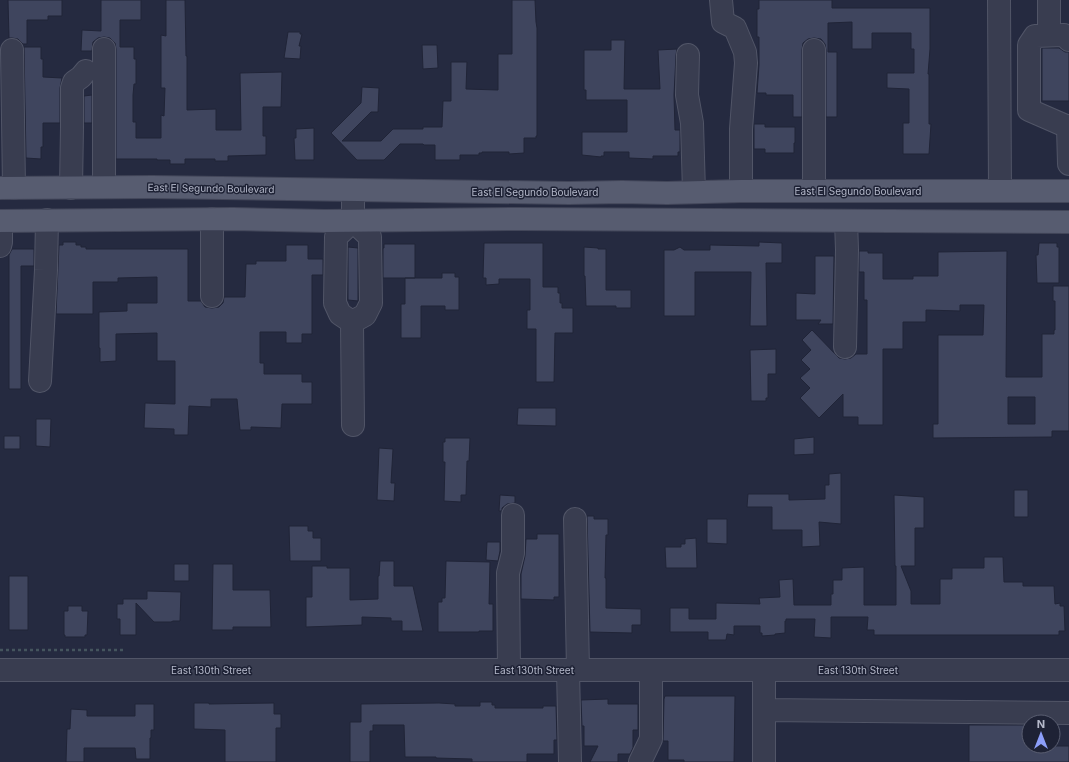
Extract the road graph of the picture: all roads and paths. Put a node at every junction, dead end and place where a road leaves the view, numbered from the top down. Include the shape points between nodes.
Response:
1 (720, 0) edge
2 (999, 0) edge
3 (1049, 0) edge
4 (1059, 38) edge
5 (104, 49) dead end
6 (12, 50) dead end
7 (814, 50) dead end
8 (688, 55) dead end
9 (86, 71) dead end
10 (1069, 126) edge
11 (1069, 164) edge
12 (104, 187) junction
13 (7, 188) edge
14 (71, 188) junction
15 (353, 190) junction
16 (741, 191) junction
17 (814, 191) junction
18 (1000, 191) junction
19 (1069, 191) edge
20 (694, 192) junction
21 (212, 219) junction
22 (0, 220) edge
23 (47, 220) junction
24 (353, 221) junction
25 (846, 221) junction
26 (1069, 222) edge
27 (0, 246) edge
28 (212, 296) dead end
29 (352, 322) junction
30 (845, 347) dead end
31 (40, 381) dead end
32 (353, 425) dead end
33 (513, 515) dead end
34 (576, 519) dead end
35 (0, 670) edge
36 (509, 670) junction
37 (573, 670) junction
38 (651, 670) junction
39 (764, 670) junction
40 (1069, 670) edge
41 (764, 710) junction
42 (1069, 713) edge
43 (570, 762) edge
44 (640, 762) edge
45 (764, 762) edge

1 - 16 street via 723,22 735,28 745,52
2 - 18 street
3 - 4 street
4 - 10 street via 1035,36 1029,45 1029,110
5 - 12 street
6 - 13 street
7 - 17 street
8 - 20 street via 687,95 692,123
9 - 14 street via 74,82 72,88
10 - 11 street
12 - 14 main road, East El Segundo Boulevard
12 - 15 main road, East El Segundo Boulevard
13 - 14 main road, East El Segundo Boulevard
15 - 20 main road, East El Segundo Boulevard
15 - 24 street
16 - 17 main road, East El Segundo Boulevard
16 - 20 main road, East El Segundo Boulevard
17 - 18 main road, East El Segundo Boulevard
18 - 19 main road, East El Segundo Boulevard
21 - 23 main road
21 - 24 main road
21 - 28 street
22 - 23 main road
22 - 27 street
23 - 31 street
24 - 25 main road
24 - 29 street via 336,237 334,303 340,314
24 - 29 street via 370,237 371,303 365,315
25 - 26 main road
25 - 30 street
29 - 32 street
33 - 36 street via 513,553 508,573
34 - 37 street
35 - 36 street, East 130th Street
36 - 37 street, East 130th Street
37 - 38 street, East 130th Street
37 - 43 street
38 - 39 street, East 130th Street
38 - 44 street via 651,739
39 - 40 street, East 130th Street
39 - 41 street
41 - 42 street
41 - 45 street

